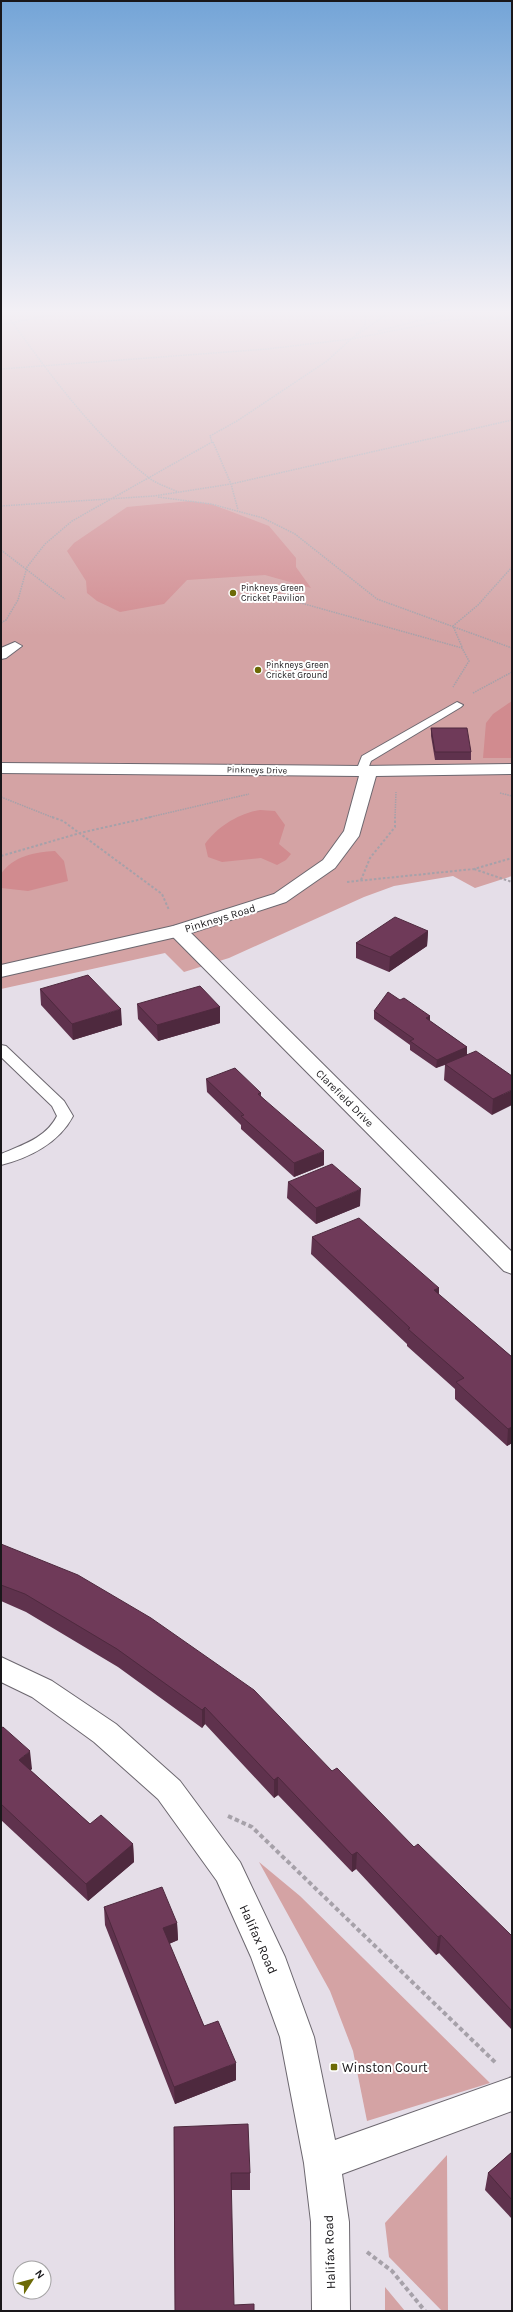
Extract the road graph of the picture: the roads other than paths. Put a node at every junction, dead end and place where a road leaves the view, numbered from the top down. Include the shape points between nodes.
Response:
1 (15, 646) dead end
2 (1, 655) edge
3 (457, 705) road end
4 (1, 768) edge
5 (512, 769) edge
6 (366, 771) junction
7 (178, 931) junction
8 (1, 971) edge
9 (1, 1049) edge
10 (1, 1160) edge
11 (512, 1266) edge
12 (1, 1669) edge
13 (506, 2081) edge
14 (322, 2163) junction
15 (331, 2311) edge

1 - 2 street
3 - 6 lane via 366,759
4 - 6 street, Pinkneys Drive
5 - 6 street, Pinkneys Drive
6 - 7 street, Pinkneys Road via 353,832 329,864 280,898
7 - 8 street, Pinkneys Road
7 - 11 street, Clarefield Drive
9 - 10 lane via 59,1104 65,1116 62,1125 48,1137
12 - 14 street, Halifax Road via 42,1690 105,1734 163,1785 229,1872 268,1957 298,2037
13 - 14 street
14 - 15 street, Halifax Road via 330,2222

